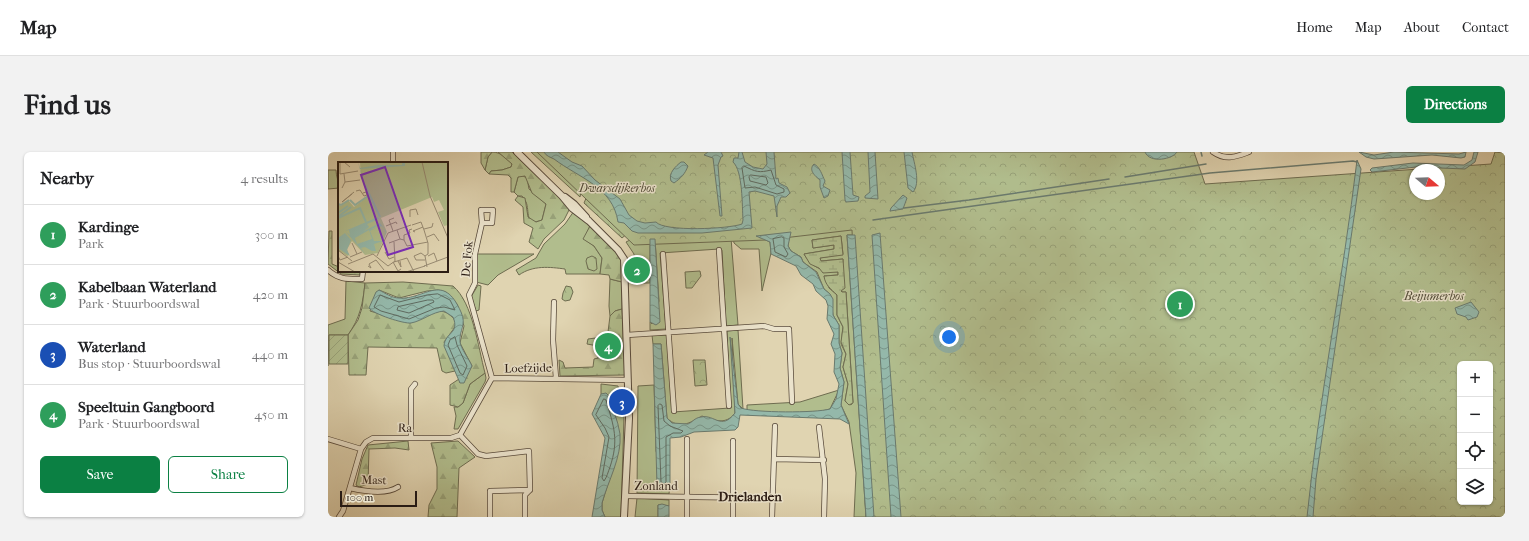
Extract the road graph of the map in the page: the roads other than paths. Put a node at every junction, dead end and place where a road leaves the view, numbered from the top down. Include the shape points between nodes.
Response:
1 (517, 152) edge
2 (1213, 152) edge
3 (1249, 152) edge
4 (482, 223) dead end
5 (719, 250) dead end
6 (663, 254) dead end
7 (328, 270) edge
8 (363, 272) edge
9 (469, 295) joint
10 (554, 302) dead end
11 (724, 328) junction
12 (668, 332) junction
13 (627, 335) junction
14 (492, 378) junction
15 (556, 378) junction
16 (628, 380) junction
17 (415, 384) dead end
18 (792, 402) dead end
19 (729, 406) dead end
20 (674, 411) dead end
21 (775, 426) dead end
22 (820, 427) dead end
23 (460, 435) junction
24 (328, 438) edge
25 (411, 438) junction
26 (687, 439) dead end
27 (733, 441) dead end
28 (361, 449) junction
29 (774, 459) junction
30 (824, 460) junction
31 (398, 487) dead end
32 (350, 488) junction
33 (530, 490) junction
34 (626, 496) junction
35 (733, 496) junction
36 (687, 497) junction
37 (772, 498) junction
38 (339, 517) edge
39 (490, 517) edge
40 (525, 517) edge
41 (624, 517) edge
42 (687, 517) edge
43 (733, 517) edge
44 (772, 517) edge
45 (824, 517) edge

1 - 13 street via 572,208 589,221 624,259
2 - 3 street via 1221,157 1230,158
4 - 9 street, De Fok via 475,254 474,283
5 - 11 street
6 - 12 street
7 - 8 street via 340,279 362,279
9 - 14 street, Loefzijde
10 - 15 street
11 - 12 street
11 - 18 street via 764,326 789,329
11 - 19 street
12 - 13 street
12 - 20 street
13 - 16 street
14 - 15 street, Loefzijde
14 - 23 street
15 - 16 street, Loefzijde
16 - 34 street
17 - 25 street via 411,389
21 - 29 street
22 - 30 street
23 - 25 street, Ra via 451,438
23 - 33 street via 478,454 486,456 529,451
24 - 28 street
25 - 28 street, Ra via 373,438
26 - 36 street, Zonland
27 - 35 street
28 - 32 street
29 - 30 street
29 - 37 street
30 - 45 street
31 - 32 street, Mast via 392,490 361,491
32 - 38 street
33 - 39 street via 490,491
33 - 40 street via 525,495
34 - 36 street, Zonland
34 - 41 street
35 - 36 street, Zonland
35 - 37 street, Zonland
35 - 43 street
36 - 42 street, Zonland
37 - 44 street

